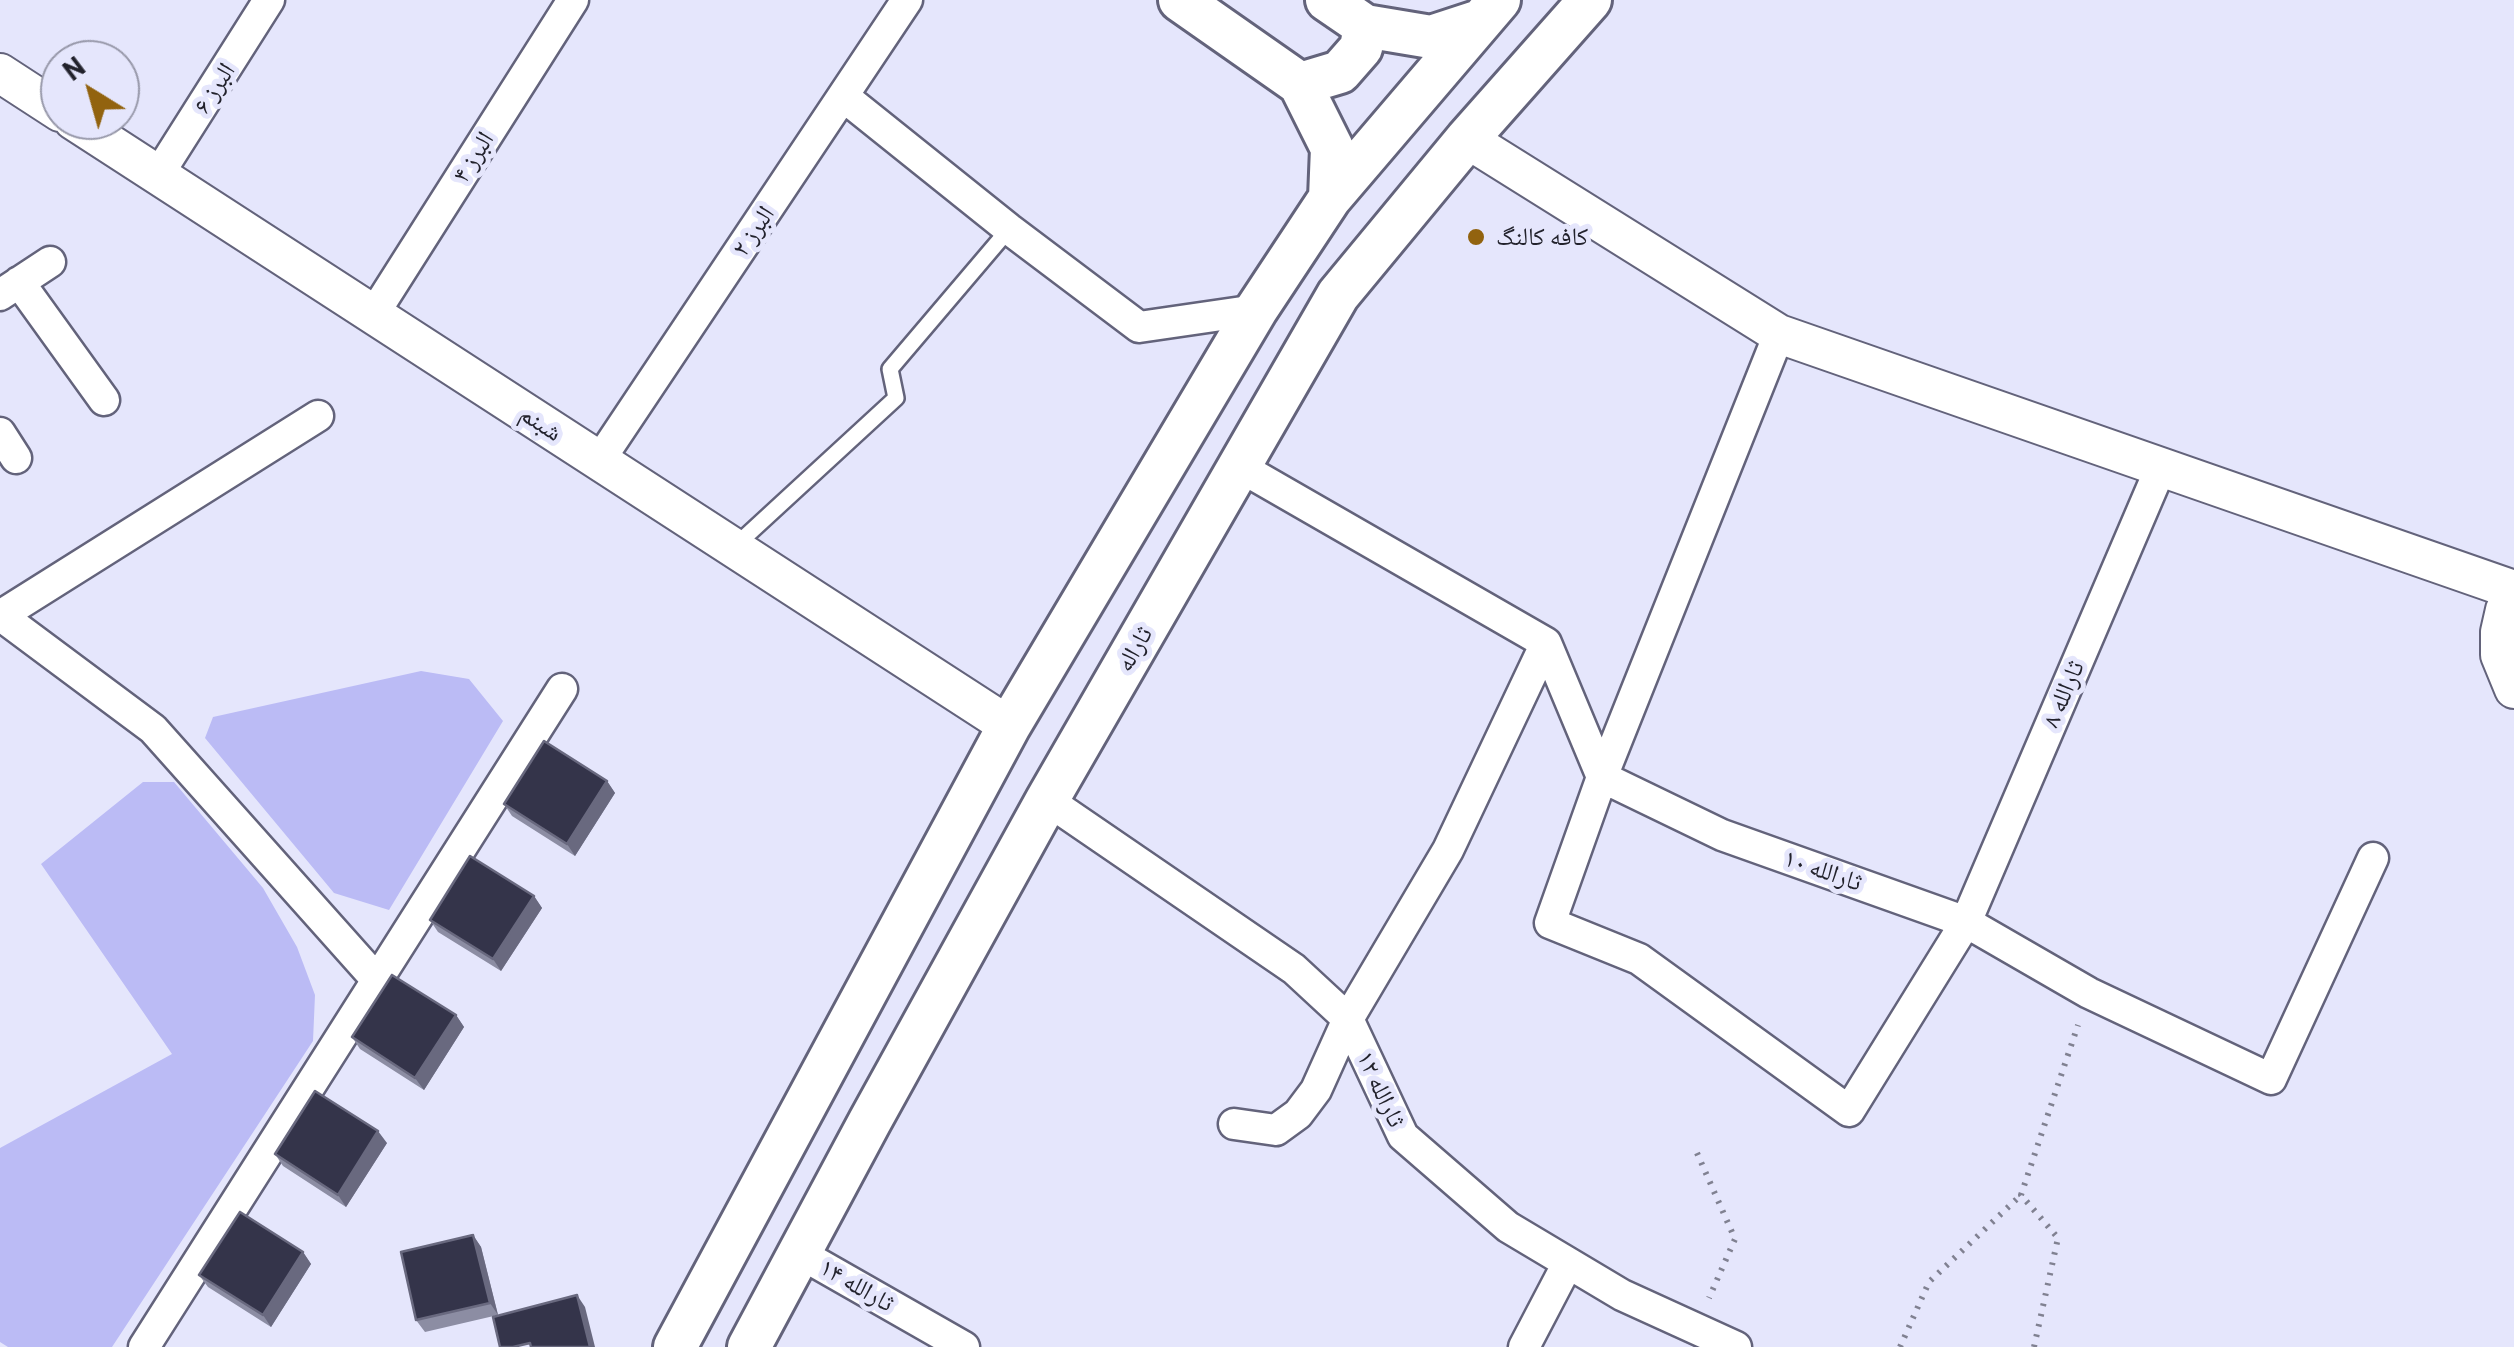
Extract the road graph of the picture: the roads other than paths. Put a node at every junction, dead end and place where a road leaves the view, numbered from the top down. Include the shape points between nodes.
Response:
1 (270, 0) edge
2 (573, 0) edge
3 (907, 0) edge
4 (1180, 0) edge
5 (1327, 0) edge
6 (1590, 0) edge
7 (1489, 11) edge
8 (1365, 26) junction
9 (0, 73) edge
10 (1300, 84) junction
11 (843, 96) junction
12 (40, 99) edge
13 (1467, 139) junction
14 (103, 140) edge
15 (158, 175) junction
16 (1330, 198) junction
17 (1009, 229) junction
18 (50, 262) dead end
19 (10, 288) edge
20 (1256, 310) junction
21 (374, 315) junction
22 (1779, 334) junction
23 (104, 400) dead end
24 (318, 416) dead end
25 (599, 461) junction
26 (2161, 466) junction
27 (1240, 467) junction
28 (733, 548) junction
29 (2514, 591) edge
30 (0, 616) edge
31 (1546, 643) junction
32 (562, 689) dead end
33 (2514, 689) edge
34 (1009, 726) junction
35 (1602, 777) junction
36 (1047, 800) junction
37 (2373, 858) dead end
38 (1966, 922) junction
39 (377, 980) junction
40 (1348, 1019) junction
41 (1234, 1124) dead end
42 (802, 1254) junction
43 (1568, 1263) junction
44 (144, 1347) edge
45 (675, 1347) edge
46 (750, 1347) edge
47 (964, 1347) edge
48 (1524, 1347) edge
49 (1736, 1347) edge

1 - 15 street, البرز ۶
2 - 21 street, البرز ۴
3 - 11 street, البرز ۲
4 - 10 main road
5 - 8 main road
6 - 13 main road, ثاراله
7 - 8 main road via 1430,36
7 - 16 main road
8 - 10 main road via 1362,48 1340,72
9 - 12 street
10 - 16 main road via 1332,148
11 - 17 street
11 - 25 street, البرز ۲
13 - 22 street
13 - 27 main road, ثاراله via 1338,295
14 - 15 street, شبنم
15 - 21 street, شبنم
16 - 20 main road
17 - 20 street via 1139,327
17 - 28 lane via 890,369 896,398
18 - 19 street
19 - 23 street
20 - 34 main road
21 - 25 street, شبنم
22 - 26 street
22 - 35 street
24 - 30 street
25 - 28 street, شبنم
26 - 29 street
26 - 38 street, ثارالله ۸
27 - 31 street
27 - 36 main road, ثاراله
28 - 34 street, شبنم
29 - 33 street via 2500,632 2500,655
30 - 39 street via 153,729
31 - 35 street
31 - 40 street via 1448,850
32 - 39 street
34 - 45 main road
35 - 38 street, ثارالله ۱۰ via 1722,835
35 - 38 street, ثارالله ۸ via 1550,923 1639,959 1850,1111
36 - 40 street, ثارالله ۱۲ via 1294,970
36 - 42 main road, ثاراله
37 - 38 street, ثارالله ۱۰ via 2270,1080 2089,993
39 - 44 street
40 - 41 street via 1298,1114 1276,1130
40 - 43 street, ثارالله ۱۲ via 1403,1136 1508,1227
42 - 46 main road, ثاراله
42 - 47 street, ثارالله ۱۴
43 - 48 street
43 - 49 street, ثارالله ۱۲ via 1622,1296

